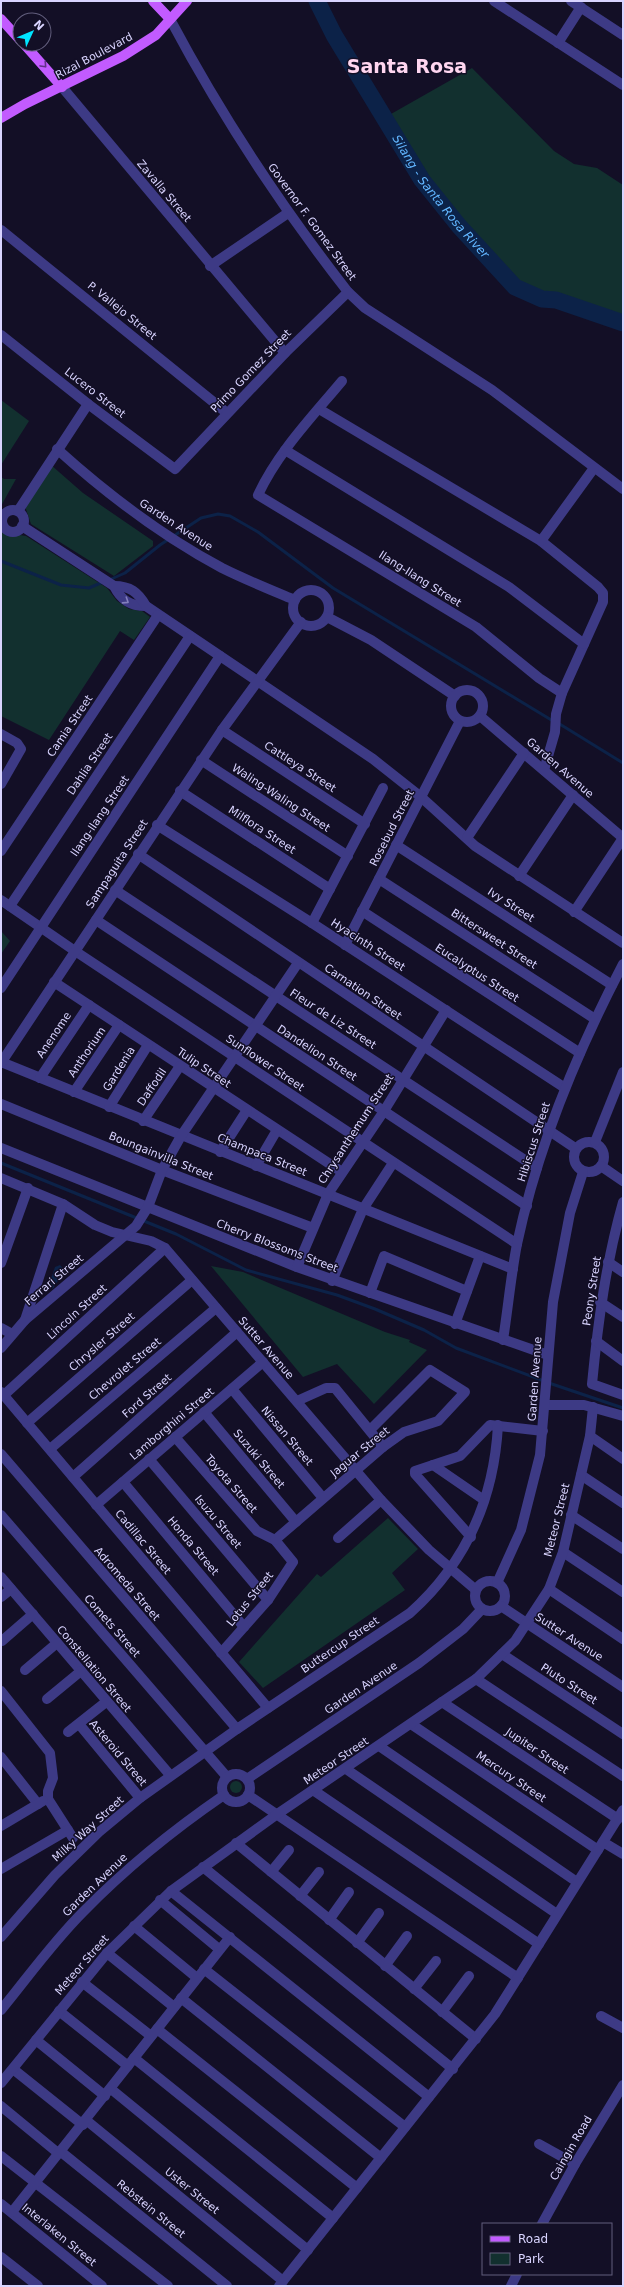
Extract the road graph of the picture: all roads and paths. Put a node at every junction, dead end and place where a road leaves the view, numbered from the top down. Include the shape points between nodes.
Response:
1 (153, 1) edge
2 (187, 1) edge
3 (494, 1) edge
4 (571, 1) edge
5 (581, 7) junction
6 (1, 19) edge
7 (170, 19) junction
8 (12, 31) edge
9 (623, 35) edge
10 (558, 43) junction
11 (31, 52) edge
12 (623, 85) edge
13 (62, 86) junction
14 (1, 118) edge
15 (288, 213) junction
16 (1, 230) edge
17 (210, 266) junction
18 (348, 292) junction
19 (1, 335) edge
20 (285, 353) junction
21 (342, 381) dead end
22 (88, 404) junction
23 (319, 409) junction
24 (227, 412) junction
25 (57, 449) junction
26 (285, 450) junction
27 (594, 468) junction
28 (175, 469) joint
29 (623, 489) edge
30 (18, 511) junction
31 (22, 526) junction
32 (541, 541) junction
33 (295, 600) junction
34 (158, 614) junction
35 (327, 617) junction
36 (301, 622) junction
37 (190, 636) junction
38 (584, 644) junction
39 (220, 656) junction
40 (257, 680) junction
41 (562, 693) junction
42 (455, 696) junction
43 (480, 716) junction
44 (460, 721) junction
45 (222, 730) junction
46 (1, 734) edge
47 (524, 753) junction
48 (201, 760) junction
49 (544, 770) junction
50 (2, 779) edge
51 (383, 788) dead end
52 (180, 791) junction
53 (573, 795) junction
54 (421, 797) junction
55 (364, 824) junction
56 (157, 825) junction
57 (467, 838) junction
58 (623, 838) edge
59 (396, 846) junction
60 (1, 852) edge
61 (138, 854) junction
62 (348, 856) junction
63 (519, 876) junction
64 (379, 879) junction
65 (330, 889) junction
66 (115, 890) junction
67 (5, 903) edge
68 (362, 911) junction
69 (574, 912) junction
70 (96, 920) junction
71 (312, 923) junction
72 (40, 928) junction
73 (623, 943) edge
74 (345, 945) junction
75 (75, 952) junction
76 (298, 963) junction
77 (623, 964) edge
78 (54, 982) junction
79 (612, 985) junction
80 (1, 988) edge
81 (276, 996) junction
82 (89, 1005) junction
83 (446, 1010) junction
84 (595, 1018) junction
85 (119, 1026) junction
86 (255, 1027) junction
87 (148, 1045) junction
88 (424, 1046) junction
89 (580, 1053) junction
90 (234, 1058) junction
91 (1, 1062) edge
92 (180, 1066) junction
93 (623, 1072) edge
94 (40, 1078) junction
95 (404, 1080) junction
96 (213, 1088) junction
97 (565, 1088) junction
98 (74, 1092) junction
99 (1, 1104) edge
100 (109, 1107) junction
101 (246, 1110) junction
102 (384, 1111) junction
103 (143, 1121) junction
104 (549, 1129) junction
105 (277, 1130) junction
106 (181, 1136) junction
107 (363, 1142) junction
108 (595, 1142) junction
109 (1, 1148) edge
110 (575, 1148) junction
111 (220, 1152) junction
112 (393, 1163) junction
113 (256, 1166) junction
114 (601, 1166) junction
115 (537, 1168) junction
116 (162, 1170) junction
117 (342, 1172) junction
118 (583, 1172) junction
119 (1, 1178) edge
120 (622, 1178) edge
121 (28, 1188) junction
122 (328, 1194) junction
123 (623, 1202) edge
124 (63, 1204) junction
125 (526, 1206) junction
126 (363, 1209) junction
127 (147, 1210) junction
128 (620, 1224) edge
129 (313, 1228) junction
130 (126, 1236) junction
131 (517, 1244) junction
132 (165, 1248) junction
133 (480, 1256) junction
134 (608, 1262) junction
135 (1, 1263) edge
136 (297, 1267) junction
137 (513, 1269) junction
138 (623, 1272) edge
139 (192, 1280) junction
140 (332, 1280) junction
141 (467, 1291) junction
142 (370, 1293) junction
143 (600, 1302) junction
144 (216, 1308) junction
145 (623, 1317) edge
146 (25, 1320) junction
147 (455, 1324) junction
148 (1, 1328) edge
149 (237, 1332) junction
150 (12, 1334) junction
151 (503, 1340) junction
152 (596, 1341) junction
153 (1, 1348) edge
154 (548, 1356) junction
155 (623, 1360) edge
156 (263, 1362) junction
157 (232, 1388) junction
158 (2, 1393) edge
159 (623, 1395) edge
160 (297, 1401) junction
161 (545, 1405) junction
162 (593, 1408) junction
163 (204, 1412) junction
164 (623, 1416) edge
165 (27, 1423) junction
166 (498, 1426) junction
167 (371, 1429) junction
168 (543, 1431) junction
169 (590, 1436) junction
170 (175, 1437) junction
171 (384, 1447) junction
172 (50, 1449) junction
173 (1, 1454) edge
174 (623, 1458) edge
175 (149, 1459) junction
176 (433, 1465) junction
177 (355, 1470) junction
178 (581, 1475) junction
179 (73, 1477) junction
180 (123, 1482) junction
181 (323, 1498) junction
182 (381, 1500) junction
183 (484, 1500) junction
184 (623, 1503) edge
185 (96, 1505) junction
186 (1, 1515) edge
187 (571, 1515) junction
188 (296, 1522) junction
189 (471, 1537) junction
190 (338, 1538) dead end
191 (275, 1540) junction
192 (623, 1549) edge
193 (564, 1552) junction
194 (451, 1570) junction
195 (1, 1577) edge
196 (497, 1584) junction
197 (10, 1589) junction
198 (549, 1589) junction
199 (476, 1590) junction
200 (623, 1592) edge
201 (1, 1597) edge
202 (268, 1600) junction
203 (501, 1606) junction
204 (482, 1609) junction
205 (33, 1614) junction
206 (527, 1624) junction
207 (244, 1627) junction
208 (623, 1639) edge
209 (2, 1641) dead end
210 (57, 1643) junction
211 (221, 1653) junction
212 (502, 1654) junction
213 (25, 1670) dead end
214 (81, 1671) junction
215 (476, 1679) junction
216 (623, 1687) edge
217 (1, 1691) edge
218 (48, 1699) dead end
219 (106, 1702) junction
220 (442, 1702) junction
221 (268, 1708) junction
222 (78, 1724) junction
223 (411, 1724) junction
224 (237, 1729) junction
225 (68, 1732) dead end
226 (623, 1734) edge
227 (380, 1746) junction
228 (204, 1752) junction
229 (1, 1757) edge
230 (346, 1769) junction
231 (170, 1775) junction
232 (623, 1776) edge
233 (227, 1777) junction
234 (247, 1779) junction
235 (314, 1790) junction
236 (224, 1795) junction
237 (248, 1795) junction
238 (48, 1798) junction
239 (140, 1798) junction
240 (38, 1804) junction
241 (620, 1814) edge
242 (276, 1815) junction
243 (3, 1821) edge
244 (236, 1843) junction
245 (601, 1846) junction
246 (289, 1850) dead end
247 (623, 1854) edge
248 (203, 1866) junction
249 (1, 1869) edge
250 (271, 1872) junction
251 (319, 1872) dead end
252 (577, 1882) junction
253 (171, 1891) junction
254 (349, 1892) dead end
255 (300, 1896) junction
256 (160, 1900) junction
257 (379, 1913) dead end
258 (557, 1914) junction
259 (328, 1920) junction
260 (134, 1926) junction
261 (407, 1936) dead end
262 (1, 1937) edge
263 (230, 1937) junction
264 (357, 1943) junction
265 (539, 1944) junction
266 (219, 1949) junction
267 (108, 1953) junction
268 (436, 1961) dead end
269 (385, 1966) junction
270 (204, 1969) junction
271 (469, 1976) dead end
272 (197, 1978) junction
273 (518, 1978) junction
274 (82, 1982) junction
275 (414, 1989) junction
276 (181, 1998) junction
277 (174, 2007) junction
278 (1, 2010) edge
279 (59, 2011) junction
280 (442, 2012) junction
281 (601, 2016) dead end
282 (623, 2028) edge
283 (154, 2032) junction
284 (476, 2039) junction
285 (36, 2040) junction
286 (131, 2062) junction
287 (13, 2069) junction
288 (453, 2069) junction
289 (1, 2084) edge
290 (623, 2085) edge
291 (108, 2092) junction
292 (429, 2097) junction
293 (1, 2106) edge
294 (84, 2122) junction
295 (405, 2127) junction
296 (539, 2144) dead end
297 (59, 2152) junction
298 (1, 2156) edge
299 (381, 2158) junction
300 (575, 2164) junction
301 (35, 2182) junction
302 (357, 2188) junction
303 (1, 2204) edge
304 (12, 2212) junction
305 (333, 2218) junction
306 (543, 2223) edge
307 (308, 2250) junction
308 (1, 2257) edge
309 (516, 2275) edge
310 (281, 2283) edge
311 (38, 2286) edge
312 (102, 2286) edge
313 (168, 2286) edge
314 (227, 2286) edge
315 (511, 2286) edge

1 - 7 main road
2 - 7 main road, Rizal Boulevard
3 - 10 street
4 - 5 street
5 - 9 street
5 - 10 street
6 - 8 main road
7 - 13 main road, Rizal Boulevard via 156,35 123,56
7 - 15 street, Governor F. Gomez Street via 190,58
10 - 12 street
11 -> 13 main road, Zavalla Street
13 - 14 main road, Rizal Boulevard
13 - 17 street, Zavalla Street
15 - 17 street
15 - 18 street, Governor F. Gomez Street
16 - 24 street, P. Vallejo Street
17 - 20 street, Zavalla Street
18 - 20 street, Primo Gomez Street
18 - 27 street, Governor F. Gomez Street via 365,308 492,390
19 - 22 street, Lucero Street
20 - 24 street, Primo Gomez Street
21 - 23 street
22 - 25 street
22 - 28 street, Lucero Street
23 - 26 street
23 - 32 street
24 - 28 street, Primo Gomez Street
25 - 30 street
25 - 33 street, Garden Avenue via 93,481 186,547 223,568
26 - 38 street via 509,587
26 - 41 street, Ilang-Ilang Street via 264,481 258,495 476,627 539,678
27 - 29 street, Governor F. Gomez Street
27 - 32 street
30 - 31 street via 23,518
30 - 31 street via 5,513 3,526 15,531
31 - 34 street via 113,585 126,586 140,595 146,606
32 - 38 street via 603,593 603,602
33 - 35 street via 305,591 319,592 328,602
33 - 36 street via 294,612
34 - 37 street
34 - 60 street, Camia Street
35 - 36 street via 314,626
35 - 42 street via 371,640
36 - 40 street, Sampaguita Street
37 - 39 street
37 - 67 street, Dahlia Street
38 - 41 street
39 - 40 street
39 - 72 street, Ilang-Ilang Street
40 - 45 street, Sampaguita Street
40 - 54 street via 340,736
41 - 49 street via 556,714 556,732
42 - 43 street via 465,690 477,694 483,704
42 - 44 street via 451,710
43 - 44 street via 471,722
43 - 47 street, Garden Avenue
44 - 54 street, Rosebud Street
45 - 48 street, Sampaguita Street
45 - 55 street, Cattleya Street
46 - 50 street via 17,743 21,749
47 - 49 street, Garden Avenue
47 - 57 street
48 - 52 street, Sampaguita Street
48 - 62 street, Waling-Waling Street
49 - 53 street, Garden Avenue
51 - 55 street
52 - 56 street, Sampaguita Street
52 - 65 street, Milflora Street
53 - 58 street, Garden Avenue
53 - 63 street
54 - 57 street
54 - 59 street, Rosebud Street
55 - 62 street
56 - 61 street, Sampaguita Street
56 - 71 street, Hyacinth Street
57 - 63 street
58 - 69 street
59 - 64 street, Rosebud Street
59 - 79 street, Ivy Street
61 - 66 street, Sampaguita Street
61 - 76 street, Carnation Street
62 - 65 street
63 - 69 street
64 - 68 street, Rosebud Street
64 - 84 street, Bittersweet Street
65 - 71 street
66 - 70 street, Sampaguita Street
66 - 81 street, Fleur de Liz Street
67 - 72 street, Sunflower Street
68 - 74 street, Rosebud Street
68 - 89 street, Eucalyptus Street
69 - 73 street
70 - 75 street, Sampaguita Street
70 - 86 street, Dandelion Street
71 - 74 street, Hyacinth Street
72 - 75 street, Sunflower Street
72 - 80 street, Ilang-Ilang Street
74 - 83 street, Hyacinth Street
75 - 78 street, Sampaguita Street
75 - 90 street, Sunflower Street
76 - 81 street, Ferrari Street
76 - 88 street, Carnation Street
77 - 79 street, Hibiscus Street
78 - 82 street, Tulip Street
78 - 91 street, Sampaguita Street
79 - 84 street, Hibiscus Street
81 - 86 street, Ferrari Street
81 - 95 street, Fleur de Liz Street
82 - 85 street, Tulip Street
82 - 94 street, Anenome
83 - 88 street, Chrysanthemum Street
83 - 97 street, Hyacinth Street
84 - 89 street, Hibiscus Street
85 - 87 street, Tulip Street
85 - 98 street, Anthorium
86 - 90 street, Ferrari Street
86 - 102 street, Dandelion Street
87 - 92 street, Tulip Street
87 - 100 street, Gardenia
88 - 95 street, Chrysanthemum Street
88 - 104 street, Carnation Street
89 - 97 street, Hibiscus Street
90 - 96 street, Ferrari Street
90 - 107 street, Sunflower Street
91 - 94 street, Champaca Street
92 - 96 street, Tulip Street
92 - 103 street, Daffodil
93 - 108 street
94 - 98 street, Champaca Street
95 - 102 street, Chrysanthemum Street
95 - 115 street, Fleur de Liz Street
96 - 101 street, Tulip Street
96 - 106 street, Ferrari Street
97 - 104 street, Hibiscus Street
98 - 100 street, Champaca Street
99 - 116 street, Boungainvilla Street
100 - 103 street, Champaca Street
101 - 105 street, Tulip Street
101 - 111 street
102 - 107 street, Chrysanthemum Street
102 - 125 street, Dandelion Street
103 - 106 street, Champaca Street
104 - 110 street, Carnation Street
104 - 115 street, Hibiscus Street
105 - 113 street
105 - 117 street, Tulip Street
106 - 111 street, Champaca Street
106 - 116 street, Ferrari Street
107 - 112 street, Sunflower Street
107 - 117 street, Chrysanthemum Street
108 - 110 street via 584,1141
108 - 114 street via 603,1151
109 - 127 street, Cherry Blossoms Street
110 - 118 street via 574,1162
111 - 113 street, Champaca Street
112 - 126 street
112 - 131 street, Sunflower Street
113 - 122 street, Champaca Street
114 - 118 street via 596,1170
114 - 120 street
115 - 125 street, Hibiscus Street
116 - 127 street, Ferrari Street
116 - 129 street, Boungainvilla Street
117 - 122 street, Chrysanthemum Street
118 - 154 street, Garden Avenue via 560,1258
119 - 121 street, Sutter Avenue
121 - 124 street, Sutter Avenue
121 - 135 street
122 - 126 street, Champaca Street
122 - 129 street, Chrysanthemum Street
123 - 128 street, Peony Street
124 - 130 street, Sutter Avenue via 95,1225
124 - 146 street
125 - 131 street, Hibiscus Street
126 - 133 street, Champaca Street
126 - 140 street
127 - 130 street, Ferrari Street
127 - 136 street, Cherry Blossoms Street
128 - 134 street, Peony Street
129 - 136 street, Chrysanthemum Street
130 - 132 street, Sutter Avenue via 151,1241
130 - 146 street, Ferrari Street
131 - 137 street, Hibiscus Street
132 - 139 street, Sutter Avenue
132 - 158 street, Lincoln Street
133 - 137 street, Champaca Street
133 - 141 street
134 - 138 street
134 - 143 street, Peony Street
136 - 140 street, Cherry Blossoms Street
137 - 151 street, Hibiscus Street
139 - 144 street, Sutter Avenue
139 - 165 street, Chrysler Street
140 - 142 street, Cherry Blossoms Street
141 - 142 street via 384,1256
141 - 147 street
142 - 147 street, Cherry Blossoms Street
143 - 145 street
143 - 152 street, Peony Street
144 - 149 street, Sutter Avenue
144 - 172 street, Chevrolet Street
146 - 150 street, Ferrari Street
147 - 151 street, Cherry Blossoms Street
148 - 150 street
149 - 156 street, Sutter Avenue
149 - 179 street, Ford Street
150 - 153 street, Ferrari Street
151 - 154 street, Cherry Blossoms Street
152 - 155 street
152 - 159 street, Peony Street via 592,1384
154 - 161 street, Garden Avenue
156 - 157 street, Lamborghini Street
156 - 160 street, Sutter Avenue
157 - 163 street, Lamborghini Street
157 - 181 street, Nissan Street
158 - 165 street, Cadillac Street
160 - 167 street via 326,1388 335,1388
160 - 177 street, Sutter Avenue
161 - 162 street
161 - 168 street, Garden Avenue
162 - 164 street
162 - 169 street, Meteor Street
163 - 170 street, Lamborghini Street
163 - 188 street, Suzuki Street
165 - 172 street, Cadillac Street
166 - 168 street
166 - 176 street via 490,1426 460,1456
166 - 183 street, Buttercup Street via 497,1452
167 - 171 street
167 - 171 street, Jaguar Street via 430,1370 465,1392 438,1421 404,1432
168 - 196 street, Garden Avenue via 528,1506
169 - 174 street
169 - 178 street, Meteor Street
170 - 175 street, Lamborghini Street
170 - 191 street, Toyota Street via 257,1531
171 - 177 street, Jaguar Street
172 - 179 street, Cadillac Street
173 - 224 street, Adromeda Street
175 - 180 street, Lamborghini Street
175 - 202 street, Isuzu Street
176 - 183 street
176 - 189 street via 417,1470 415,1474
177 - 181 street, Jaguar Street
177 - 182 street, Sutter Avenue
178 - 184 street
178 - 187 street, Meteor Street
179 - 185 street, Cadillac Street
180 - 185 street, Lamborghini Street
180 - 207 street, Honda Street
181 - 188 street, Jaguar Street
182 - 190 street
182 - 194 street, Sutter Avenue
183 - 189 street, Buttercup Street
185 - 211 street, Cadillac Street
186 - 228 street, Comets Street
187 - 192 street
187 - 193 street, Meteor Street
188 - 191 street, Jaguar Street
189 - 194 street, Buttercup Street
191 - 202 street, Lotus Street via 294,1562
193 - 198 street, Meteor Street
193 - 200 street
194 - 199 street, Sutter Avenue
194 - 221 street, Buttercup Street via 410,1612
195 - 197 street, Constellation Street
196 - 199 street via 485,1582
196 - 203 street via 504,1594
197 - 201 street
197 - 205 street, Constellation Street
198 - 206 street, Meteor Street
198 - 208 street
199 - 204 street via 476,1600
202 - 207 street, Lotus Street
203 - 204 street via 492,1611
203 - 206 street, Sutter Avenue
204 - 234 street, Garden Avenue via 463,1629 419,1663
205 - 209 street
205 - 210 street, Constellation Street
206 - 212 street, Meteor Street
206 - 216 street, Sutter Avenue
207 - 211 street, Lotus Street
210 - 213 street
210 - 214 street, Constellation Street
211 - 221 street, Cadillac Street
212 - 215 street, Meteor Street
212 - 226 street, Pluto Street
214 - 218 street
214 - 219 street, Constellation Street
215 - 220 street, Meteor Street
215 - 232 street
217 - 238 street via 50,1753 53,1778
219 - 222 street
219 - 231 street, Constellation Street
220 - 223 street, Meteor Street
220 - 241 street, Jupiter Street
221 - 224 street, Buttercup Street
222 - 225 street
222 - 239 street, Asteroid Street
223 - 227 street, Meteor Street
223 - 245 street, Mercury Street
224 - 228 street, Buttercup Street
227 - 230 street, Meteor Street
227 - 252 street
228 - 231 street, Milky Way Street
228 - 233 street, Comets Street
229 - 240 street
230 - 235 street, Meteor Street
230 - 258 street
231 - 239 street, Milky Way Street
233 - 234 street via 240,1774
233 - 236 street via 222,1782
234 - 237 street via 250,1787
235 - 242 street, Meteor Street
235 - 265 street
236 - 237 street via 233,1802
236 - 278 street, Garden Avenue via 168,1835 107,1888 63,1933
237 - 242 street
238 - 240 street
238 - 249 street via 70,1834
239 - 262 street, Milky Way Street via 99,1832 55,1875
240 - 243 street
241 - 245 street
242 - 244 street, Meteor Street
242 - 273 street
244 - 248 street, Meteor Street
244 - 250 street
245 - 247 street, Mercury Street
245 - 252 street
246 - 250 street
248 - 253 street, Meteor Street
248 - 288 street
250 - 255 street
251 - 255 street
252 - 258 street
253 - 256 street, Meteor Street
253 - 263 street
254 - 259 street
255 - 259 street
256 - 260 street, Meteor Street
256 - 266 street
257 - 264 street
258 - 265 street
259 - 264 street
260 - 267 street, Meteor Street
260 - 272 street
261 - 269 street
263 - 266 street
263 - 292 street
264 - 269 street
265 - 273 street
266 - 270 street
267 - 274 street, Meteor Street
267 - 277 street
268 - 275 street
269 - 275 street
270 - 272 street
270 - 295 street
271 - 280 street
272 - 276 street
273 - 284 street
274 - 279 street, Meteor Street
274 - 283 street
275 - 280 street
276 - 277 street
276 - 299 street
277 - 283 street
279 - 285 street, Meteor Street
279 - 286 street
280 - 284 street
281 - 282 street
283 - 286 street
283 - 302 street
284 - 288 street
285 - 287 street, Meteor Street
285 - 291 street
286 - 291 street
286 - 305 street
287 - 289 street, Meteor Street
287 - 294 street, Uster Street
288 - 292 street
290 - 300 street, Caingin Road
291 - 294 street
291 - 307 street
292 - 295 street
293 - 297 street, Rebstein Street
294 - 297 street
294 - 310 street, Uster Street
295 - 299 street
296 - 300 street
297 - 301 street
297 - 314 street, Rebstein Street
298 - 301 street
299 - 302 street
300 - 306 street, Caingin Road
301 - 304 street
301 - 313 street
302 - 305 street
303 - 304 street, Interlaken Street
304 - 312 street, Interlaken Street
305 - 307 street
307 - 310 street
308 - 311 street
309 - 315 street

